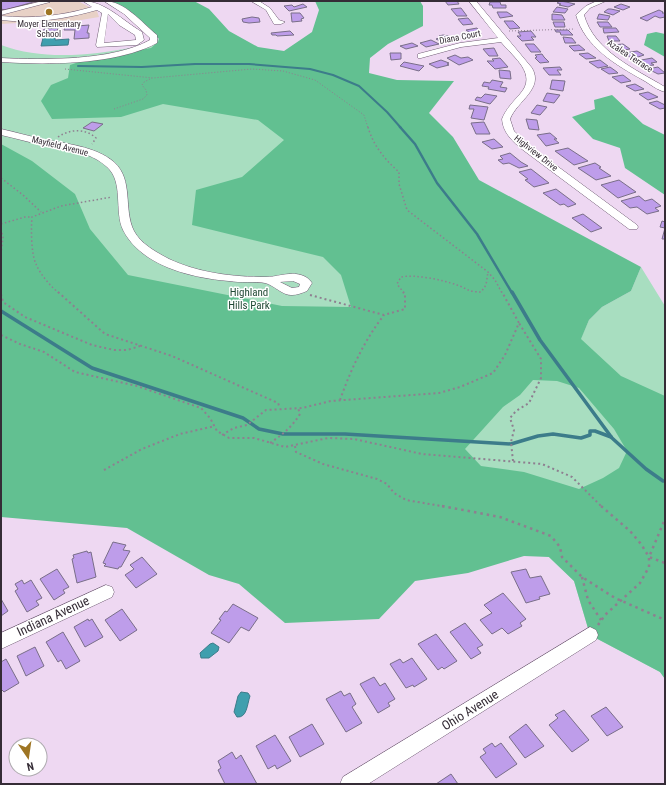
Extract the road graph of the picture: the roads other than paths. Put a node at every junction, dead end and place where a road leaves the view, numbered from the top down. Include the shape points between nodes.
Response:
1 (86, 1) edge
2 (107, 1) edge
3 (254, 1) edge
4 (472, 1) edge
5 (603, 1) edge
6 (46, 2) edge
7 (101, 9) junction
8 (1, 13) edge
9 (1, 18) edge
10 (281, 22) dead end
11 (503, 40) junction
12 (422, 56) dead end
13 (1, 60) edge
14 (665, 90) edge
15 (1, 132) edge
16 (633, 227) dead end
17 (296, 292) road end
18 (106, 592) dead end
19 (590, 636) road end
20 (1, 641) edge
21 (350, 784) edge

1 - 7 street
2 - 13 street via 128,13 154,37 154,41 149,45 125,51 52,62
3 - 10 street via 268,9 277,22
4 - 11 street, Highview Drive
5 - 14 street, Azalea Terrace via 588,7 580,15 585,29 594,42 600,49
6 - 8 street
7 - 7 street via 105,13 100,45 137,43 140,40 139,34 110,11
7 - 9 street via 59,18
11 - 12 street, Diana Court via 462,44
11 - 16 street, Highview Drive via 529,70 532,79 528,89 509,112 506,124 510,131 527,148
15 - 17 street, Mayfield Avenue via 83,151 102,159 115,169 120,180 128,230 148,252 172,264 197,272 267,280 287,291
18 - 20 street, Indiana Avenue
19 - 21 street, Ohio Avenue

